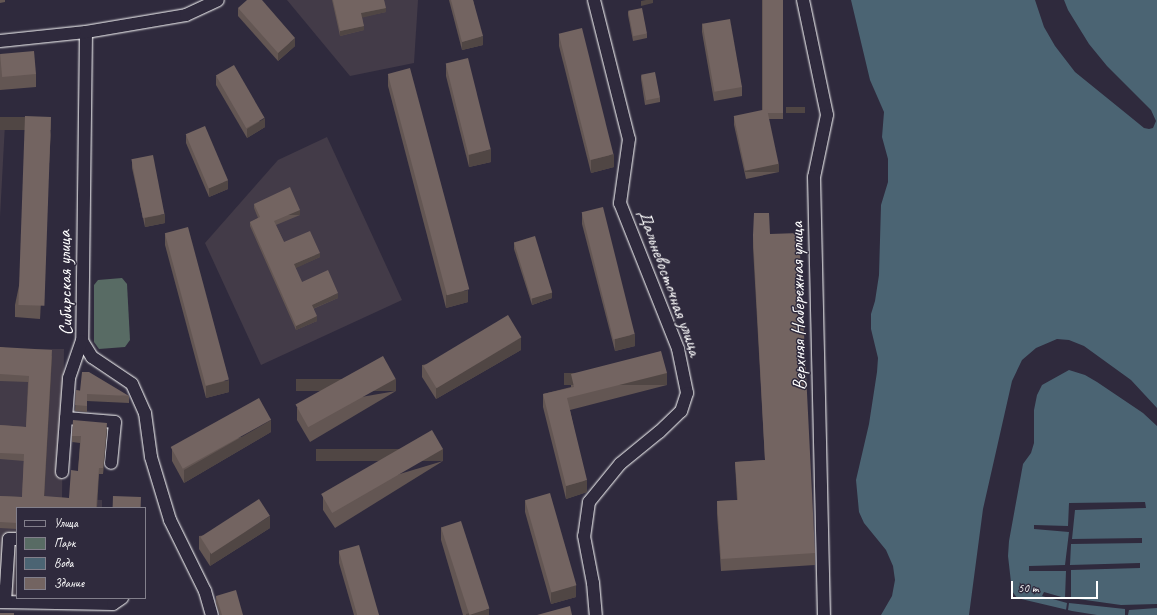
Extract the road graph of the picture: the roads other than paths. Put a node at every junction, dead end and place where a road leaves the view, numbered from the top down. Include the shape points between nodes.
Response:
1 (218, 0) edge
2 (594, 0) edge
3 (803, 0) edge
4 (86, 32) junction
5 (0, 41) edge
6 (82, 341) junction
7 (66, 418) junction
8 (111, 463) dead end
9 (62, 472) dead end
10 (16, 539) edge
11 (120, 599) edge
12 (2, 602) edge
13 (212, 615) edge
14 (596, 615) edge
15 (824, 615) edge

1 - 4 street via 186,15
2 - 14 street, Дальневосточная улица via 629,140 620,203 678,350 687,393 681,410 620,464 589,502 584,536
3 - 15 street, Верхняя Набережная улица via 827,115 814,177
4 - 5 street
4 - 6 street, Сибирская улица
6 - 7 street via 69,378
6 - 13 street, Сибирская улица via 92,357 132,384 145,413 150,457 170,520 205,591
7 - 8 street via 115,422
7 - 9 street
10 - 12 street via 9,539
11 - 12 street via 113,604

